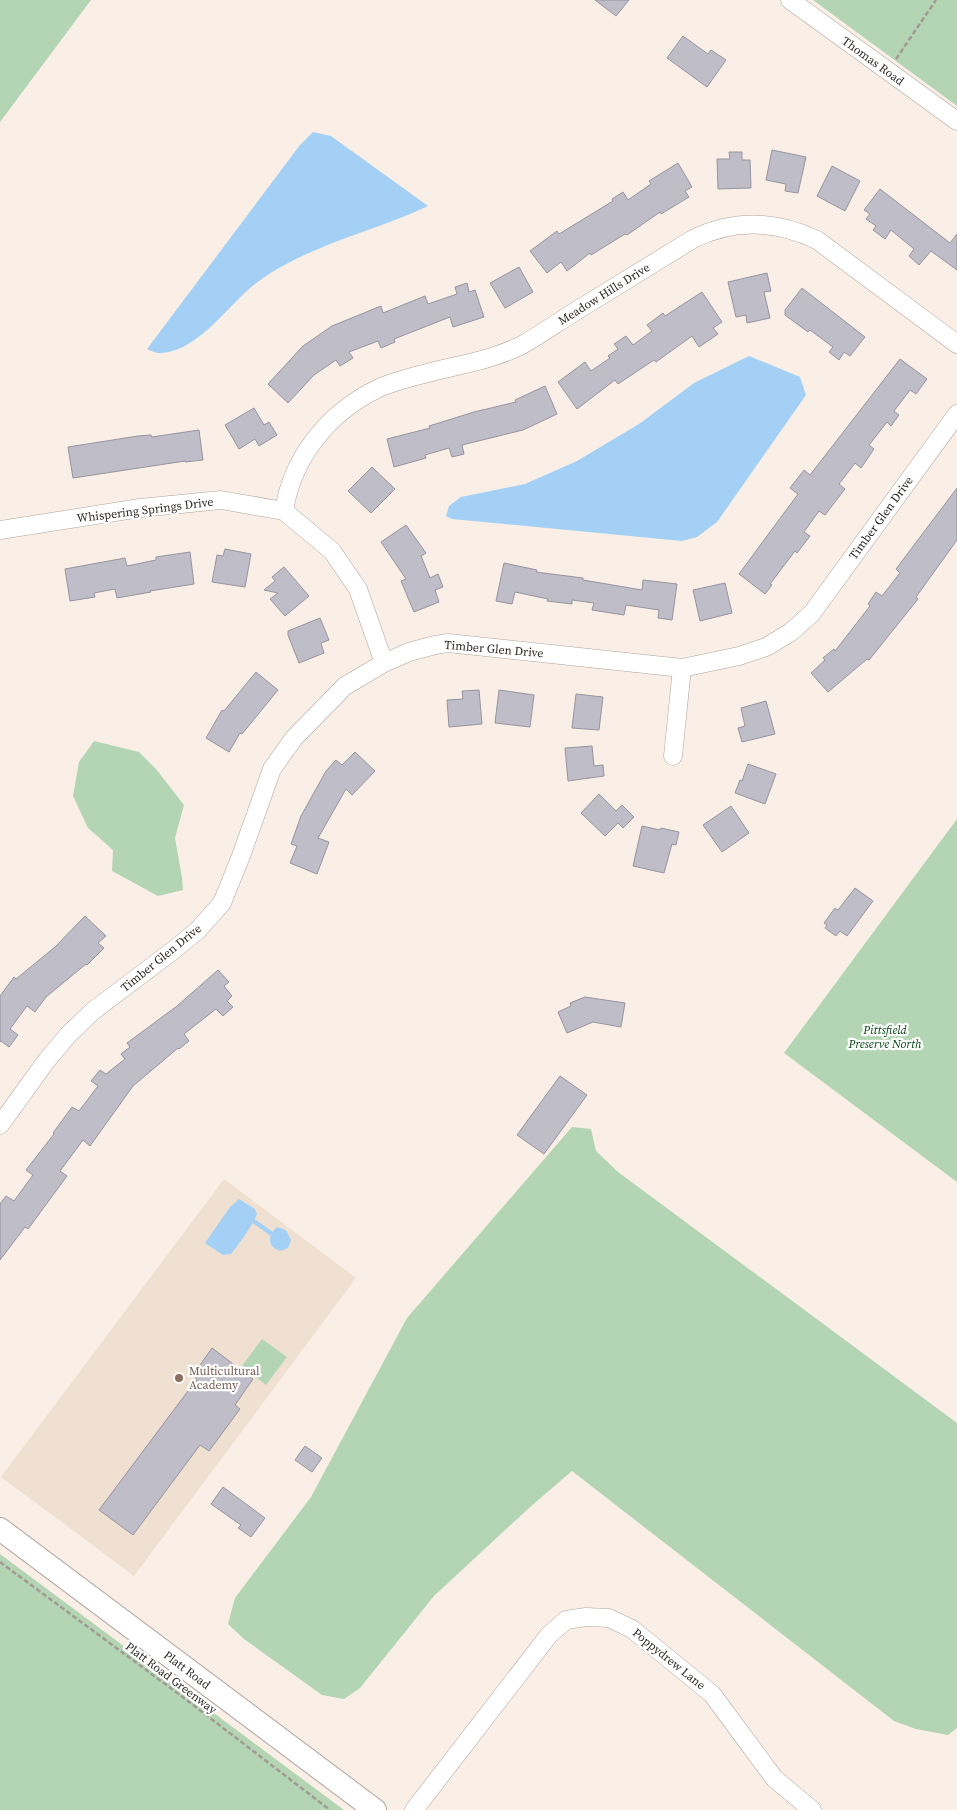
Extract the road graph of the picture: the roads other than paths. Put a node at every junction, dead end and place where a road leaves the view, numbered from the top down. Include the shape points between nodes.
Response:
1 (790, 0) edge
2 (957, 121) edge
3 (957, 344) edge
4 (957, 414) edge
5 (284, 511) junction
6 (0, 530) edge
7 (384, 663) junction
8 (682, 668) junction
9 (673, 756) dead end
10 (0, 1125) edge
11 (0, 1530) edge
12 (375, 1810) edge
13 (414, 1810) edge
14 (812, 1810) edge

1 - 2 street, Thomas Road
3 - 5 street, Meadow Hills Drive via 816,240 790,229 762,224 719,228 693,239 521,345 479,361 379,388 351,404 307,451 292,479
4 - 8 street, Timber Glen Drive via 802,623 779,640 753,652
5 - 6 street, Whispering Springs Drive via 221,500 140,508
5 - 7 street, Whispering Springs Drive via 332,551 358,589
7 - 8 street, Timber Glen Drive via 422,648 448,643
7 - 10 street, Timber Glen Drive via 346,686 294,738 272,769 222,902 198,930 93,1010 47,1060
8 - 9 street
11 - 12 main road, Platt Road
13 - 14 street, Poppydrew Lane via 549,1635 566,1620 586,1617 608,1618 632,1629 712,1694 774,1778

